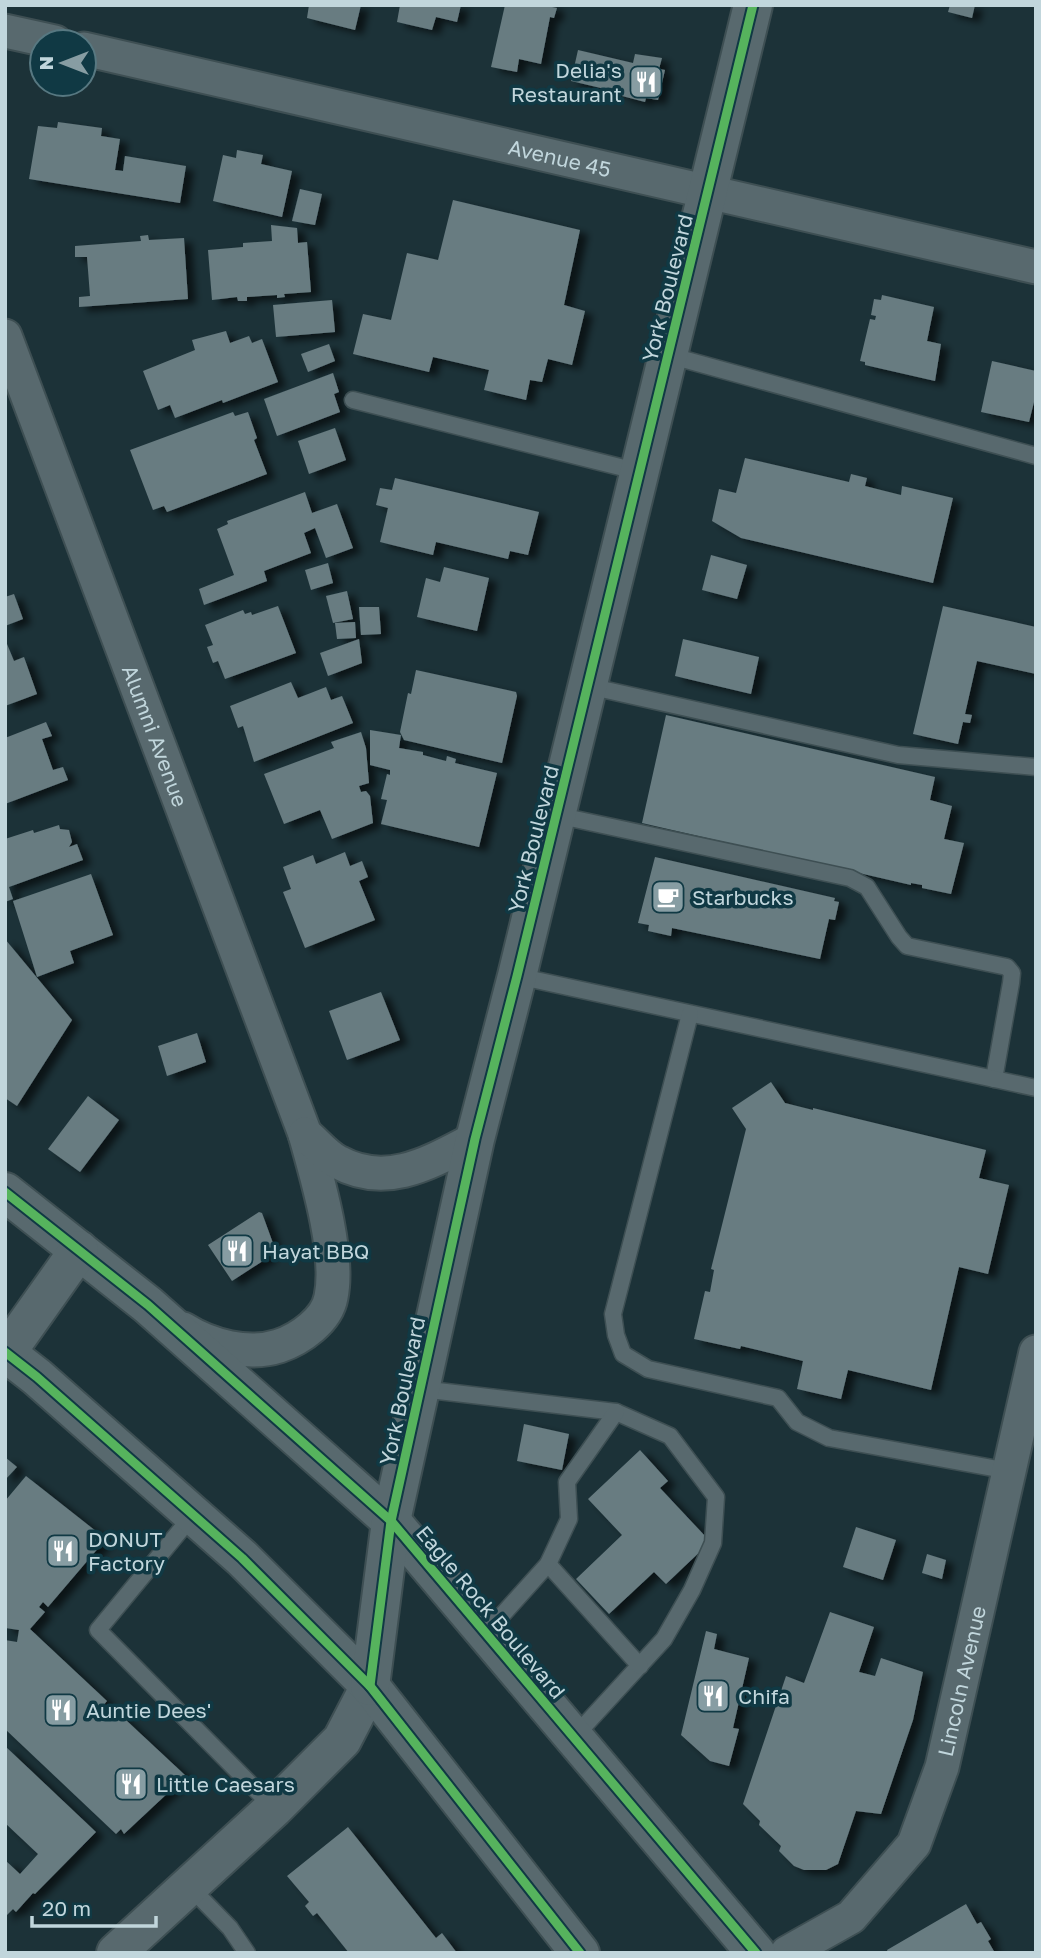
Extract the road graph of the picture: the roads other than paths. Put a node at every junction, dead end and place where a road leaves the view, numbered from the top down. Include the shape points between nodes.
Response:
1 (752, 5) edge
2 (5, 31) edge
3 (28, 36) edge
4 (98, 51) edge
5 (709, 191) junction
6 (1036, 267) edge
7 (5, 336) edge
8 (668, 355) junction
9 (353, 400) dead end
10 (1036, 456) edge
11 (640, 472) junction
12 (588, 686) junction
13 (1036, 767) edge
14 (556, 815) junction
15 (517, 976) junction
16 (690, 1014) junction
17 (994, 1079) junction
18 (1036, 1088) edge
19 (305, 1134) junction
20 (475, 1139) junction
21 (5, 1192) edge
22 (79, 1250) junction
23 (148, 1305) junction
24 (6, 1352) edge
25 (1036, 1352) edge
26 (421, 1388) junction
27 (615, 1412) junction
28 (1009, 1471) junction
29 (193, 1515) junction
30 (391, 1521) junction
31 (548, 1564) junction
32 (486, 1633) junction
33 (640, 1666) junction
34 (370, 1686) junction
35 (574, 1737) junction
36 (274, 1808) junction
37 (188, 1886) junction
38 (116, 1953) edge
39 (247, 1953) edge
40 (580, 1953) edge
41 (757, 1953) edge
42 (788, 1953) edge

1 - 5 main road, York Boulevard
2 - 3 street
4 - 5 street, Avenue 45
5 - 6 street, Avenue 45
5 - 8 main road, York Boulevard
7 - 19 street, Alumni Avenue
8 - 10 lane
8 - 11 main road, York Boulevard
9 - 11 lane
11 - 12 main road, York Boulevard
12 - 13 lane via 898,755
12 - 14 main road, York Boulevard
14 - 15 main road, York Boulevard
14 - 17 lane via 850,878 867,887 907,946 1007,967 1012,973
15 - 16 lane
15 - 20 main road, York Boulevard
16 - 17 lane
16 - 28 lane via 613,1314 623,1354 649,1369 778,1398 797,1422 829,1438
17 - 18 lane
19 - 20 street, Alumni Avenue via 336,1161 360,1172 392,1174 425,1164
19 - 23 street, Alumni Avenue via 333,1266 331,1299 317,1322 295,1341 251,1350 226,1347 187,1331
20 - 26 main road, York Boulevard
21 - 22 main road, Eagle Rock Boulevard
22 - 23 main road, Eagle Rock Boulevard
22 - 24 main road
23 - 30 main road, Eagle Rock Boulevard
24 - 29 main road
25 - 28 street, Lincoln Avenue
26 - 27 lane
26 - 30 main road, York Boulevard
27 - 31 lane via 567,1482 569,1519
27 - 33 lane via 670,1436 716,1497 713,1543 692,1590 664,1639
28 - 42 street, Lincoln Avenue via 942,1767 914,1844 851,1917
29 - 34 main road
29 - 36 lane via 98,1630
30 - 32 main road, Eagle Rock Boulevard
30 - 34 main road, York Boulevard
31 - 32 lane
31 - 33 lane
32 - 35 main road, Eagle Rock Boulevard
33 - 35 lane
34 - 36 main road, York Boulevard via 342,1740
34 - 40 main road
35 - 41 main road, Eagle Rock Boulevard
36 - 37 main road, York Boulevard
37 - 38 main road, York Boulevard
37 - 39 lane via 230,1927

